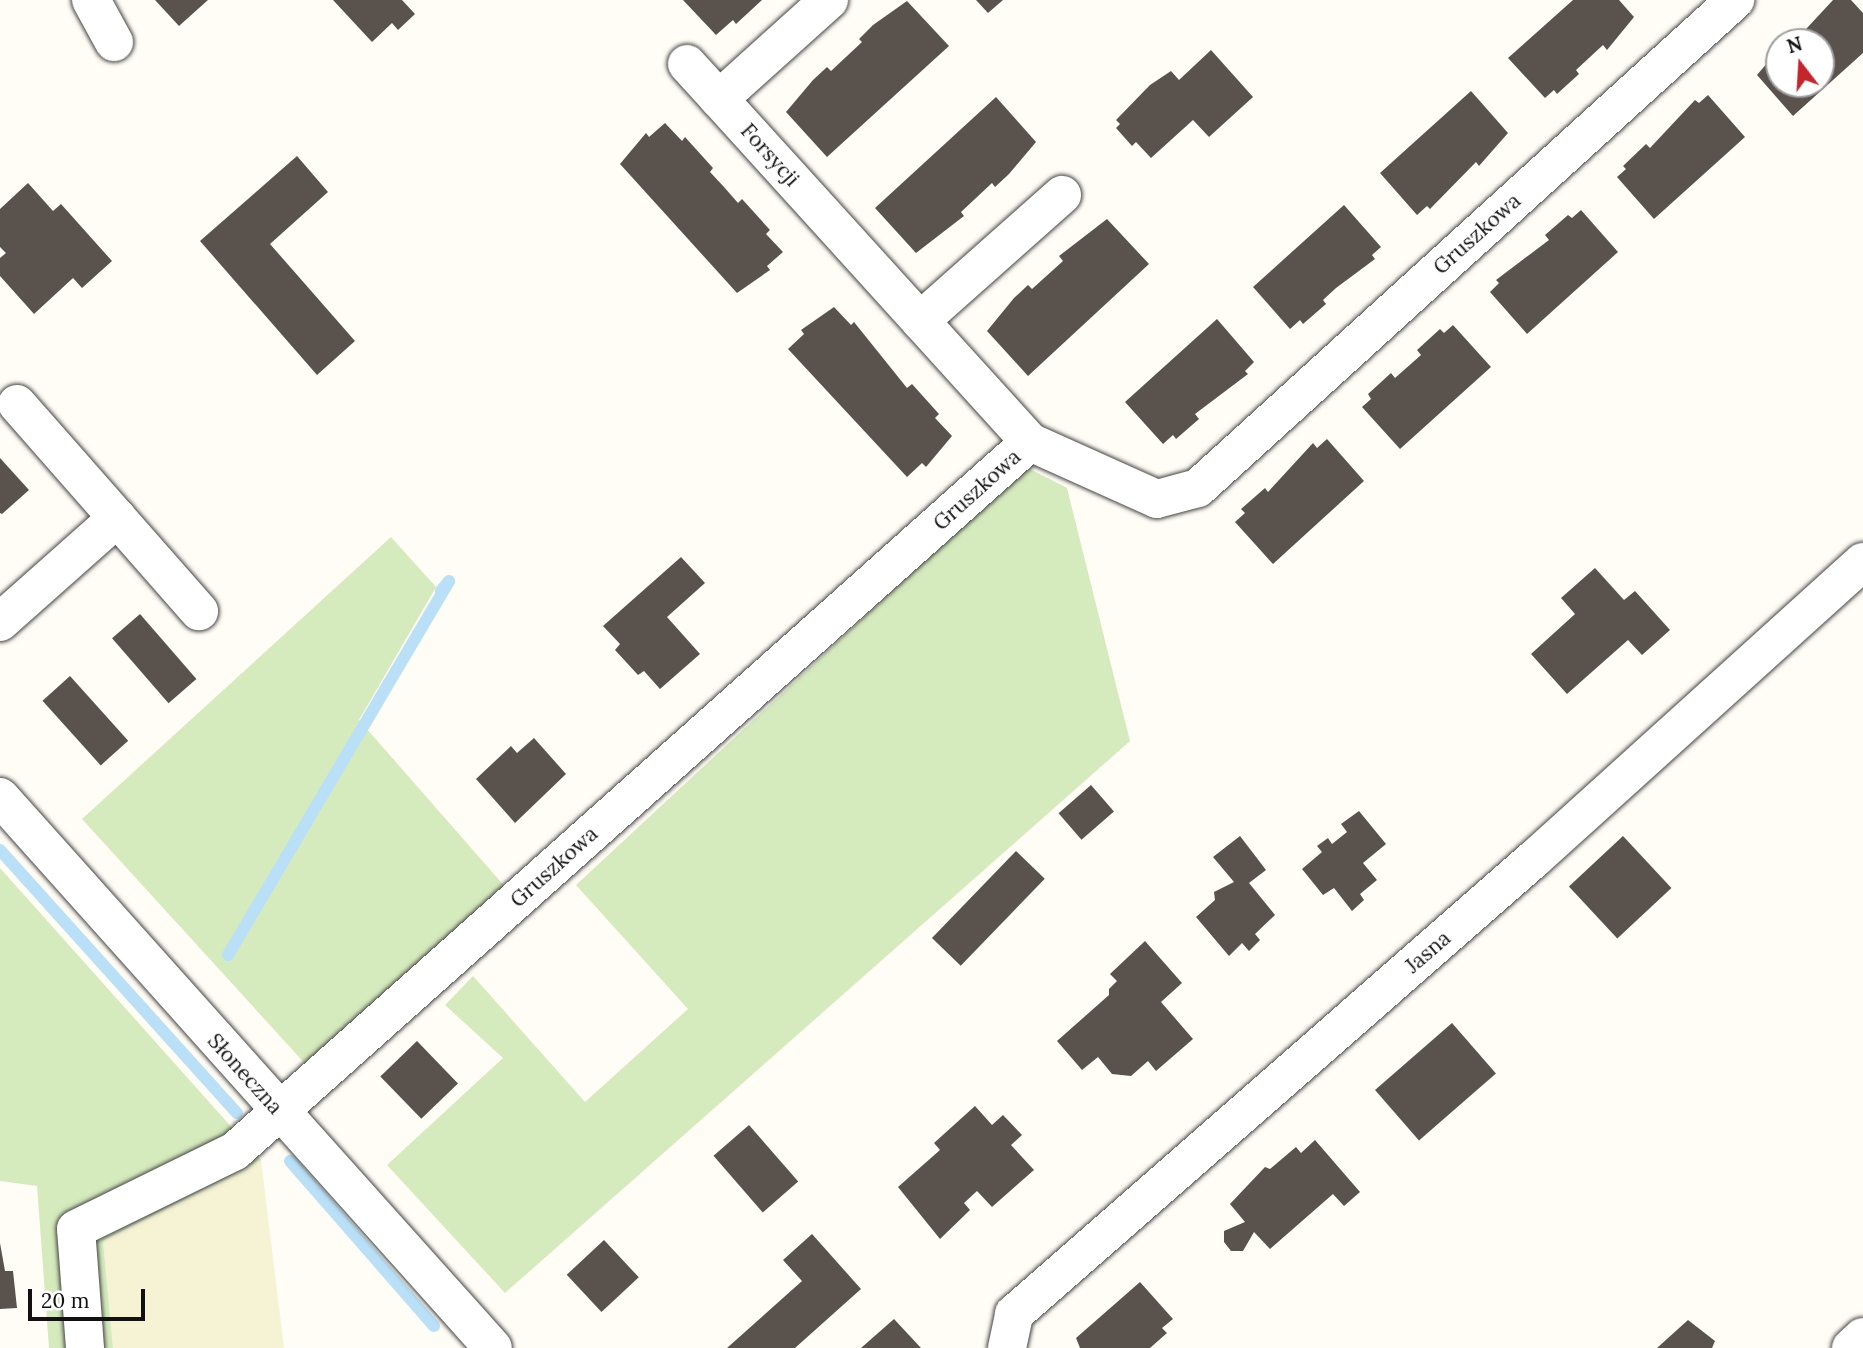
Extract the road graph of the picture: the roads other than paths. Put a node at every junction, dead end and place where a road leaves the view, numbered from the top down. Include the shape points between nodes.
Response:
1 (92, 0) edge
2 (829, 0) edge
3 (1735, 0) edge
4 (114, 41) dead end
5 (687, 64) dead end
6 (719, 99) junction
7 (1062, 195) dead end
8 (920, 321) junction
9 (17, 404) dead end
10 (1030, 442) junction
11 (117, 518) junction
12 (1863, 562) edge
13 (200, 611) dead end
14 (0, 622) edge
15 (0, 797) edge
16 (279, 1113) junction
17 (1863, 1337) edge
18 (85, 1348) edge
19 (493, 1348) edge
20 (1007, 1348) edge
21 (1851, 1348) edge

1 - 4 street
2 - 6 street
3 - 10 street, Gruszkowa via 1198,488 1157,499
5 - 6 street, Forsycji
6 - 8 street, Forsycji
7 - 8 street
8 - 10 street, Forsycji
9 - 11 street
10 - 16 street, Gruszkowa
11 - 13 street
11 - 14 street
12 - 20 street, Jasna via 1534,859 1013,1314
15 - 16 street, Słoneczna
16 - 18 street, Gruszkowa via 235,1151 76,1229
16 - 19 street, Słoneczna
17 - 21 street

